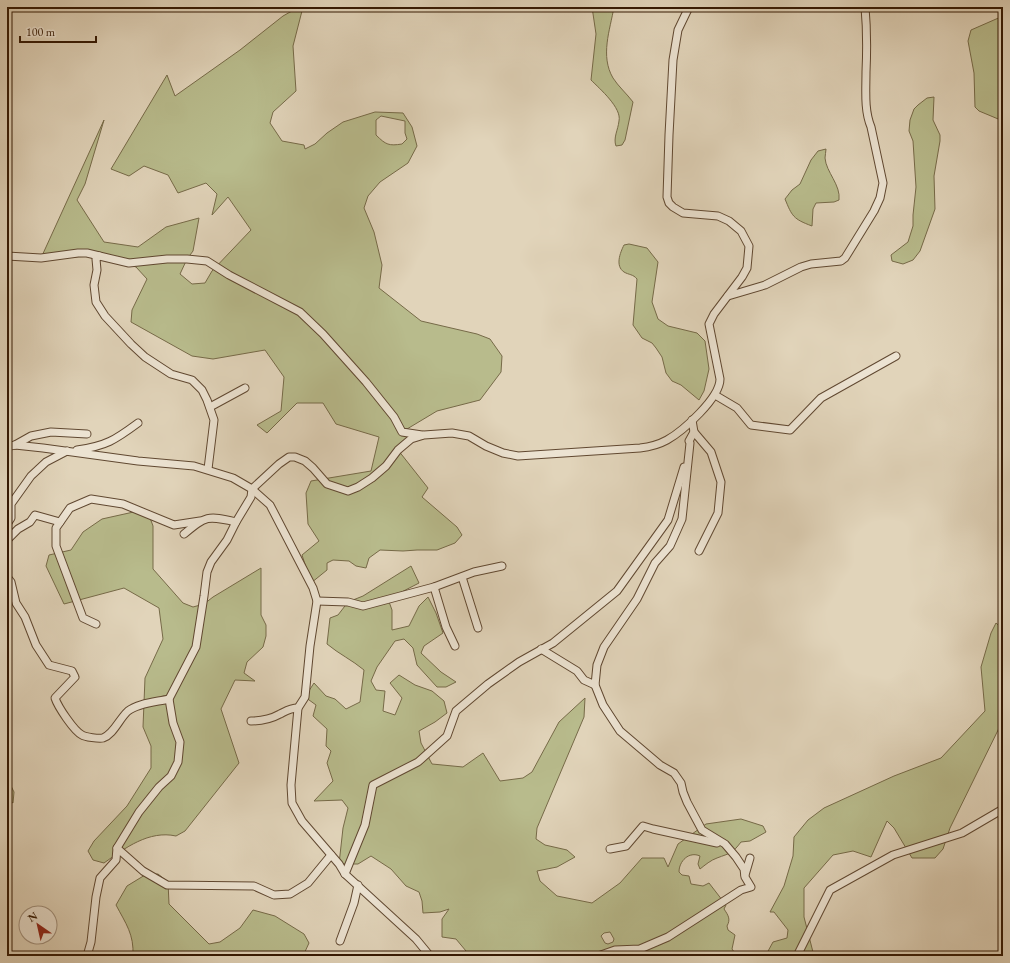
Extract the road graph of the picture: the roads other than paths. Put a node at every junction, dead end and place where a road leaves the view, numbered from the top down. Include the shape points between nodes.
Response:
1 (689, 7) edge
2 (865, 7) edge
3 (99, 256) junction
4 (7, 257) edge
5 (728, 296) junction
6 (896, 356) dead end
7 (245, 388) dead end
8 (714, 395) junction
9 (210, 407) junction
10 (692, 420) junction
11 (138, 423) dead end
12 (694, 432) junction
13 (87, 434) dead end
14 (424, 435) junction
15 (690, 444) junction
16 (15, 445) junction
17 (7, 447) edge
18 (68, 451) junction
19 (208, 469) junction
20 (252, 489) junction
21 (200, 521) junction
22 (60, 522) junction
23 (236, 522) junction
24 (7, 524) edge
25 (184, 534) dead end
26 (7, 540) edge
27 (699, 551) dead end
28 (502, 566) dead end
29 (7, 577) edge
30 (462, 577) junction
31 (434, 587) junction
32 (317, 601) junction
33 (96, 624) dead end
34 (478, 628) dead end
35 (455, 646) dead end
36 (541, 650) junction
37 (595, 685) junction
38 (169, 699) junction
39 (298, 708) junction
40 (251, 721) dead end
41 (1003, 809) edge
42 (725, 844) junction
43 (117, 848) junction
44 (610, 849) dead end
45 (331, 854) junction
46 (750, 858) dead end
47 (345, 874) junction
48 (745, 877) junction
49 (358, 885) junction
50 (7, 929) edge
51 (340, 941) dead end
52 (7, 947) edge
53 (640, 949) junction
54 (87, 956) edge
55 (430, 956) edge
56 (598, 956) edge
57 (644, 956) edge
58 (797, 956) edge

1 - 5 street via 678,30 673,60 667,197 669,203 683,213 724,218 736,226 746,238 749,246 746,268
2 - 5 street via 868,118 883,184 874,211 841,261 801,267 765,285
3 - 4 street via 78,253 41,258
3 - 9 street via 96,259 98,270 94,285 96,302 105,316 145,357 171,374 192,380 202,390
3 - 14 street via 129,263 167,259 207,261 284,303 300,312 323,334 366,382 394,417 402,432
5 - 8 street via 709,324 720,379
6 - 8 street via 821,398 790,430 751,424 736,408
7 - 9 street
8 - 10 street
9 - 19 street via 214,420
10 - 12 street
10 - 14 street via 666,441 651,446 543,456 503,453 469,436 452,433
11 - 18 street via 108,443
12 - 15 street
12 - 27 street via 711,452 721,482 718,513
13 - 16 street via 51,432 31,436
14 - 20 street via 411,439 372,478 348,491 328,484 314,468 295,457 289,457 279,464
15 - 36 street via 668,520 618,591
15 - 37 street via 682,519 670,546 655,563 636,599 604,647 597,665
16 - 17 street
16 - 18 street
18 - 19 street
18 - 24 street via 46,462 31,476 11,504 11,518
19 - 20 street via 233,478
20 - 23 street via 251,497
20 - 32 street via 270,505 314,588
21 - 22 street via 174,525 122,504 91,499 70,508
21 - 23 street via 218,517
21 - 25 street
22 - 26 street via 36,515
22 - 33 street via 56,528 56,546 83,618
23 - 38 street via 207,572 196,647
28 - 30 street
29 - 38 street via 36,645 49,665 72,671 74,677 55,698 71,724 82,735 103,738 128,712 144,704
30 - 31 street
30 - 34 street
31 - 32 street via 363,606 348,602
31 - 35 street via 446,627
32 - 39 street via 305,696
36 - 37 street
36 - 47 street via 519,662 456,711 447,736 418,762 373,785 365,826
37 - 42 street via 603,705 620,731 660,765 674,773 702,830
38 - 43 street via 173,723 180,742 178,762 171,776 139,812
39 - 40 street via 260,721
39 - 45 street via 291,785 292,803 302,821
41 - 58 street via 962,833 892,855 830,890
42 - 44 street via 643,826 626,846
42 - 48 street via 744,869
43 - 45 street via 143,871 167,885 254,886 274,895 290,894 308,883
43 - 54 street via 116,860 100,878
45 - 47 street
46 - 48 street
47 - 49 street
48 - 53 street via 751,887 741,890 668,937
49 - 51 street via 354,904
49 - 55 street via 416,939
50 - 52 street
53 - 56 street via 615,950
53 - 57 street

